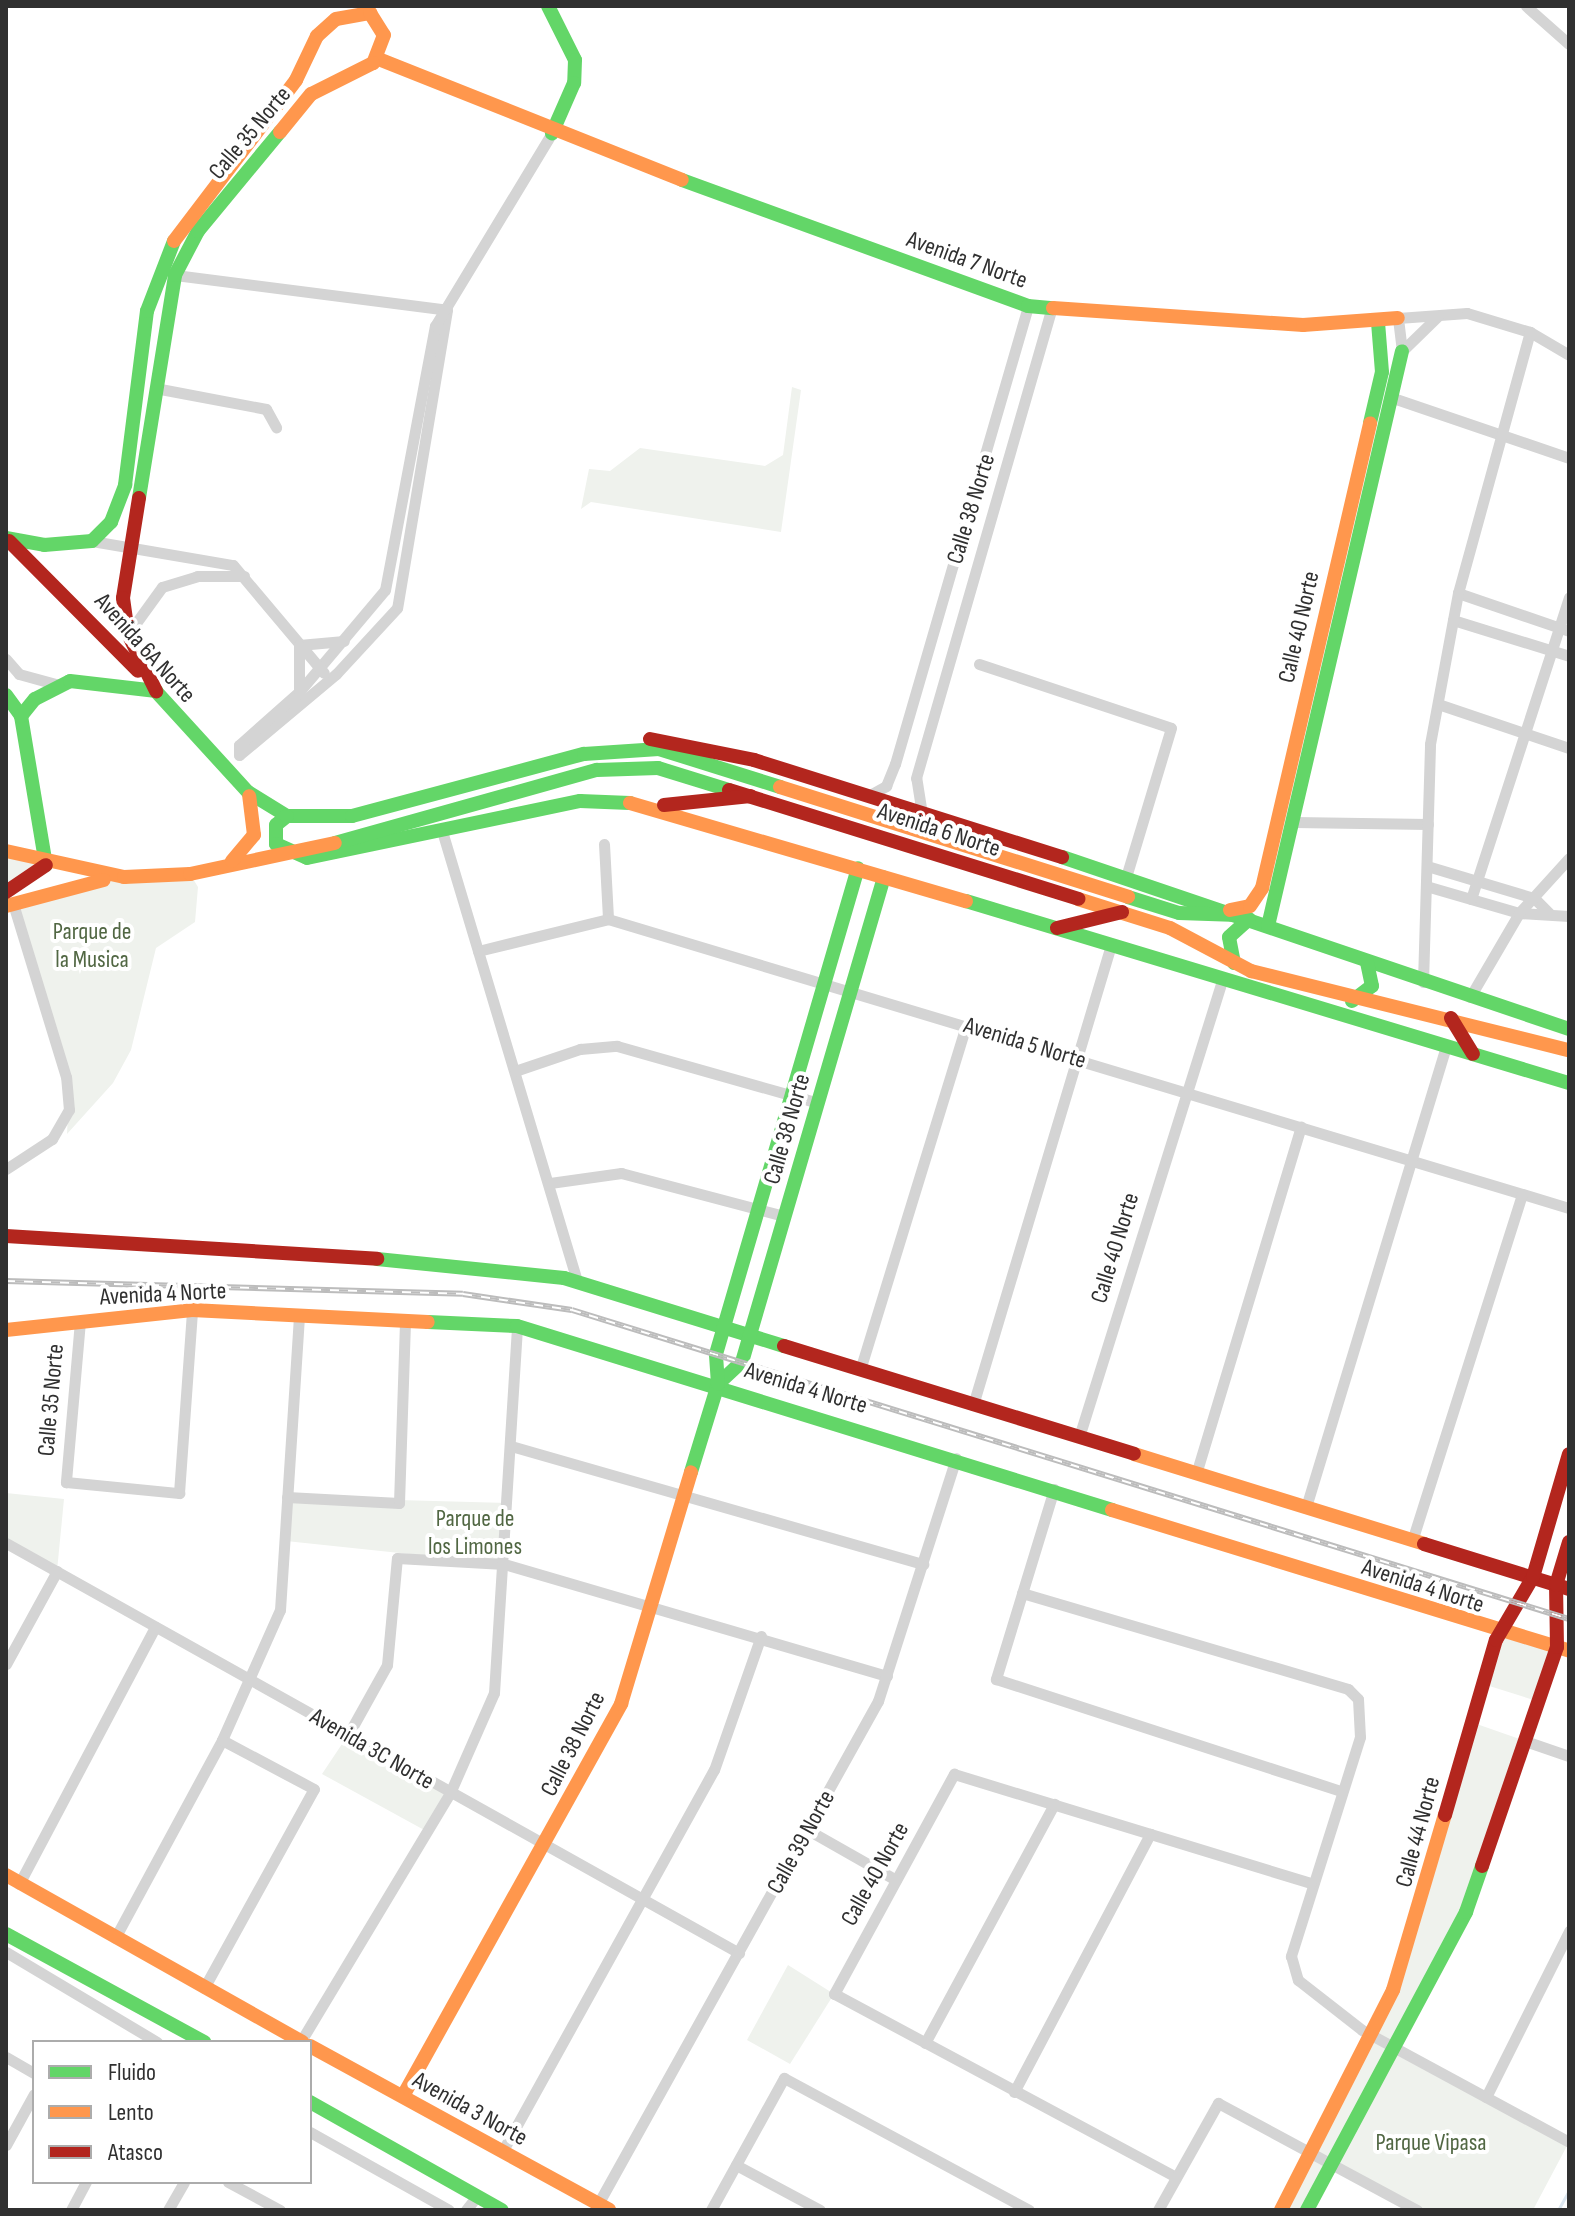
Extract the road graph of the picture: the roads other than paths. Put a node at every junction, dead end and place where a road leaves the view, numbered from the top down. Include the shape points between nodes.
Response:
1 (548, 6) edge
2 (1526, 6) edge
3 (1569, 44) edge
4 (376, 58) junction
5 (552, 133) junction
6 (175, 275) junction
7 (1028, 306) junction
8 (1051, 309) junction
9 (447, 310) junction
10 (1444, 312) junction
11 (1398, 318) junction
12 (1378, 322) junction
13 (1530, 332) junction
14 (1402, 351) junction
15 (1569, 355) edge
16 (155, 388) junction
17 (1393, 398) junction
18 (276, 427) dead end
19 (1501, 435) junction
20 (1569, 458) edge
21 (6, 538) edge
22 (92, 541) junction
23 (133, 543) junction
24 (244, 576) junction
25 (1458, 593) junction
26 (944, 598) junction
27 (1569, 598) edge
28 (964, 608) junction
29 (1453, 620) junction
30 (936, 625) junction
31 (1564, 629) edge
32 (957, 631) junction
33 (128, 634) junction
34 (347, 640) junction
35 (299, 645) junction
36 (1552, 651) junction
37 (1569, 656) edge
38 (6, 659) edge
39 (979, 664) dead end
40 (321, 668) junction
41 (330, 679) junction
42 (59, 685) junction
43 (156, 691) junction
44 (299, 692) junction
45 (6, 695) edge
46 (1438, 704) junction
47 (21, 716) junction
48 (1527, 732) junction
49 (1569, 748) edge
50 (584, 754) junction
51 (248, 792) junction
52 (761, 795) junction
53 (868, 796) junction
54 (656, 806) junction
55 (922, 814) junction
56 (287, 816) junction
57 (1294, 822) junction
58 (1428, 824) junction
59 (393, 831) junction
60 (442, 831) junction
61 (411, 837) junction
62 (604, 844) dead end
63 (6, 851) edge
64 (287, 853) junction
65 (1569, 858) edge
66 (46, 865) junction
67 (1427, 866) junction
68 (217, 867) junction
69 (858, 868) junction
70 (124, 877) junction
71 (884, 877) junction
72 (1126, 877) junction
73 (1478, 881) junction
74 (1426, 886) junction
75 (1534, 898) junction
76 (1471, 899) junction
77 (8, 900) edge
78 (1218, 908) junction
79 (1122, 912) junction
80 (1519, 913) junction
81 (1549, 913) junction
82 (1569, 916) edge
83 (1244, 917) junction
84 (608, 919) junction
85 (1268, 926) junction
86 (1057, 928) junction
87 (1111, 946) junction
88 (478, 951) junction
89 (1367, 962) junction
90 (1234, 963) junction
91 (1222, 980) junction
92 (825, 981) junction
93 (1423, 982) junction
94 (851, 991) junction
95 (1470, 997) junction
96 (1352, 1001) junction
97 (1451, 1018) junction
98 (966, 1026) junction
99 (1569, 1029) edge
100 (1446, 1046) junction
101 (1569, 1050) edge
102 (1473, 1054) junction
103 (1077, 1059) junction
104 (515, 1071) junction
105 (1569, 1083) edge
106 (1187, 1092) junction
107 (792, 1095) junction
108 (818, 1103) junction
109 (1301, 1126) junction
110 (1412, 1159) junction
111 (6, 1169) edge
112 (550, 1183) junction
113 (1522, 1194) junction
114 (1569, 1208) edge
115 (759, 1209) junction
116 (784, 1216) junction
117 (6, 1236) edge
118 (578, 1283) junction
119 (192, 1310) junction
120 (299, 1315) junction
121 (405, 1319) junction
122 (80, 1321) junction
123 (517, 1326) junction
124 (724, 1328) junction
125 (6, 1330) edge
126 (749, 1335) junction
127 (860, 1370) junction
128 (718, 1384) junction
129 (973, 1405) junction
130 (1079, 1437) junction
131 (511, 1446) junction
132 (1569, 1454) edge
133 (956, 1458) junction
134 (1196, 1474) junction
135 (1054, 1489) junction
136 (686, 1492) junction
137 (287, 1497) junction
138 (1306, 1507) junction
139 (1412, 1541) junction
140 (1569, 1542) edge
141 (6, 1543) edge
142 (504, 1564) junction
143 (923, 1564) junction
144 (57, 1571) junction
145 (1533, 1577) junction
146 (1563, 1587) edge
147 (1022, 1593) junction
148 (653, 1602) junction
149 (155, 1627) junction
150 (1500, 1633) junction
151 (761, 1636) junction
152 (1563, 1649) edge
153 (6, 1664) edge
154 (887, 1676) junction
155 (251, 1680) junction
156 (348, 1735) junction
157 (222, 1740) junction
158 (1528, 1742) junction
159 (1569, 1756) edge
160 (1340, 1791) junction
161 (450, 1793) junction
162 (1054, 1804) junction
163 (808, 1830) junction
164 (1150, 1834) junction
165 (543, 1846) junction
166 (12, 1879) edge
167 (896, 1880) junction
168 (1311, 1883) junction
169 (641, 1899) junction
170 (1569, 1931) edge
171 (115, 1938) junction
172 (8, 1947) edge
173 (739, 1953) junction
174 (204, 1988) junction
175 (1373, 2036) junction
176 (154, 2040) edge
177 (200, 2040) edge
178 (297, 2040) edge
179 (302, 2040) edge
180 (925, 2043) junction
181 (312, 2047) edge
182 (1395, 2048) junction
183 (6, 2057) edge
184 (32, 2072) edge
185 (1014, 2092) junction
186 (403, 2096) junction
187 (1486, 2097) junction
188 (32, 2098) edge
189 (312, 2103) edge
190 (312, 2133) edge
191 (1568, 2143) edge
192 (6, 2145) edge
193 (502, 2152) junction
194 (1313, 2154) junction
195 (736, 2165) junction
196 (1333, 2165) junction
197 (1176, 2177) junction
198 (85, 2184) edge
199 (183, 2184) edge
200 (231, 2184) edge
201 (477, 2196) junction
202 (604, 2207) edge
203 (274, 2209) edge
204 (71, 2210) edge
205 (168, 2210) edge
206 (449, 2210) edge
207 (466, 2210) edge
208 (502, 2210) edge
209 (711, 2210) edge
210 (820, 2210) edge
211 (1029, 2210) edge
212 (1158, 2210) edge
213 (1281, 2210) edge
214 (1307, 2210) edge
215 (1417, 2210) edge

1 - 5 main road via 575,60 574,83
2 - 3 street
4 - 5 main road, Avenida 7 Norte
4 - 6 main road, Calle 35 Norte via 311,94 198,231
4 - 22 main road, Calle 35 Norte via 384,35 370,13 330,23 296,80 183,220 147,311 122,499
5 - 7 main road, Avenida 7 Norte
5 - 9 street
6 - 9 street
6 - 16 main road, Calle 35 Norte
7 - 8 main road, Avenida 7 Norte
7 - 26 street, Calle 38 Norte
8 - 12 main road, Avenida 7 Norte via 1303,325
8 - 28 street, Calle 38 Norte
9 - 34 street via 430,351 391,572
9 - 41 street via 404,591 386,621
10 - 11 street, Avenida 7 Norte
10 - 13 street, Avenida 7 Norte
10 - 14 street
11 - 12 main road, Avenida 7 Norte
11 - 14 street, Calle 40 Norte
12 - 78 main road, Calle 40 Norte via 1382,372 1262,888 1247,908
13 - 15 street, Avenida 7 Norte
13 - 19 street
14 - 17 main road, Calle 40 Norte
16 - 18 street via 266,409
16 - 23 main road, Calle 35 Norte
17 - 19 street
17 - 57 main road, Calle 40 Norte
19 - 20 street
19 - 25 street
21 - 22 main road via 44,545
21 - 43 main road, Avenida 6A Norte
22 - 23 street
23 - 24 street via 225,561
23 - 33 main road, Calle 35 Norte via 123,598
24 - 33 street via 197,576 162,587
24 - 35 street
25 - 29 street
25 - 31 street
26 - 28 street via 950,611
26 - 30 street, Calle 38 Norte
27 - 31 street
28 - 32 street, Calle 38 Norte
29 - 36 street
29 - 46 street
30 - 32 street via 950,617
30 - 53 street, Calle 38 Norte via 890,779
31 - 36 street
32 - 55 street, Calle 38 Norte via 916,778
33 - 43 main road, Calle 35 Norte
34 - 35 street
34 - 40 street
35 - 40 street
35 - 44 street
36 - 37 street
36 - 48 street
38 - 42 street via 19,674
39 - 72 street via 1171,728
40 - 41 street
40 - 44 street
41 - 44 street via 239,755 239,745
42 - 43 main road via 100,679
42 - 47 main road
43 - 51 main road, Avenida 6A Norte
45 - 47 main road
46 - 48 street
46 - 58 street
47 - 66 main road
48 - 49 street
48 - 73 street
50 - 53 main road, Avenida 6 Norte via 624,740 669,741
50 - 56 main road, Avenida 6 Norte via 366,813
50 - 83 main road, Avenida 6 Norte via 681,753 1179,913
51 - 56 main road
51 - 68 main road via 256,821 251,842
52 - 54 main road
52 - 59 main road, Avenida 6 Norte via 668,770 612,769
52 - 79 main road, Avenida 6 Norte
53 - 55 main road, Avenida 6 Norte
54 - 60 main road, Avenida 6 Norte via 580,801
54 - 69 main road, Avenida 6 Norte
55 - 72 main road, Avenida 6 Norte
56 - 64 main road via 274,838
57 - 58 street
57 - 85 main road, Calle 40 Norte
58 - 67 street
59 - 61 main road
59 - 64 main road, Avenida 6 Norte
60 - 61 main road, Avenida 6 Norte
60 - 88 street
61 - 64 main road, Avenida 6 Norte via 324,857
62 - 84 street
63 - 66 main road, Avenida 6 Norte
64 - 68 main road, Avenida 6 Norte
65 - 75 street
66 - 70 main road, Avenida 6 Norte
66 - 77 main road
67 - 73 street
67 - 74 street
68 - 70 main road, Avenida 6 Norte
69 - 71 main road, Avenida 6 Norte
69 - 92 main road, Calle 38 Norte
70 - 77 main road
71 - 86 main road, Avenida 6 Norte
71 - 94 main road, Calle 38 Norte
72 - 78 main road, Avenida 6 Norte
73 - 75 street
73 - 76 street
74 - 76 street
74 - 93 street
75 - 80 street
75 - 81 street
76 - 80 street
77 - 111 street via 66,1077 62,1126
78 - 83 main road, Avenida 6 Norte
79 - 86 main road
79 - 90 main road, Avenida 6 Norte
80 - 81 street
80 - 95 street
81 - 82 street
83 - 85 main road, Avenida 6 Norte
83 - 90 main road via 1229,937
84 - 88 street, Avenida 5 Norte
84 - 92 street, Avenida 5 Norte
85 - 89 main road, Avenida 6 Norte
86 - 87 main road, Avenida 6 Norte
87 - 91 main road, Avenida 6 Norte
87 - 103 street
88 - 104 street
89 - 93 main road, Avenida 6 Norte
89 - 96 main road via 1372,986
90 - 96 main road, Avenida 6 Norte
91 - 100 main road, Avenida 6 Norte
91 - 106 street, Calle 40 Norte
92 - 94 street, Avenida 5 Norte
92 - 107 main road, Calle 38 Norte
93 - 95 main road, Avenida 6 Norte
94 - 98 street, Avenida 5 Norte
94 - 108 main road, Calle 38 Norte
95 - 99 main road, Avenida 6 Norte
96 - 97 main road, Avenida 6 Norte
97 - 101 main road, Avenida 6 Norte
97 - 102 main road
98 - 103 street, Avenida 5 Norte
98 - 127 street
100 - 102 main road, Avenida 6 Norte
100 - 110 street
102 - 105 main road, Avenida 6 Norte
103 - 106 street, Avenida 5 Norte
103 - 129 street
104 - 107 street via 580,1049 617,1046
104 - 112 street
106 - 109 street, Avenida 5 Norte
106 - 130 street, Calle 40 Norte
107 - 108 street
107 - 115 main road, Calle 38 Norte
108 - 116 main road, Calle 38 Norte
109 - 110 street, Avenida 5 Norte
109 - 134 street
110 - 113 street, Avenida 5 Norte
110 - 138 street
112 - 115 street via 621,1173
112 - 118 street
113 - 114 street, Avenida 5 Norte
113 - 139 street
115 - 116 street
115 - 124 main road, Calle 38 Norte
116 - 126 main road, Calle 38 Norte
117 - 118 main road, Avenida 4 Norte via 479,1265
118 - 124 main road, Avenida 4 Norte
119 - 120 main road, Avenida 4 Norte
119 - 122 main road, Avenida 4 Norte
119 - 122 street, Calle 35 Norte via 179,1493 66,1482
120 - 121 main road, Avenida 4 Norte
120 - 137 street
121 - 123 main road, Avenida 4 Norte
121 - 137 street via 395,1502
122 - 125 main road, Avenida 4 Norte
123 - 128 main road, Avenida 4 Norte
123 - 131 street
124 - 126 main road, Avenida 4 Norte
124 - 128 main road, Calle 38 Norte
126 - 127 main road, Avenida 4 Norte
126 - 128 main road, Calle 38 Norte via 742,1362
127 - 129 main road, Avenida 4 Norte
128 - 133 main road, Avenida 4 Norte
128 - 136 main road, Calle 38 Norte
129 - 130 main road, Avenida 4 Norte
130 - 134 main road, Avenida 4 Norte
131 - 136 street
131 - 142 street
132 - 145 main road, Calle 44 Norte
133 - 135 main road, Avenida 4 Norte
133 - 143 street, Calle 39 Norte
134 - 138 main road, Avenida 4 Norte
135 - 147 street
135 - 150 main road, Avenida 4 Norte
136 - 143 street
136 - 148 main road, Calle 38 Norte
137 - 155 street via 280,1610
138 - 139 main road, Avenida 4 Norte
139 - 145 main road, Avenida 4 Norte
140 - 146 main road
141 - 144 street, Avenida 3C Norte
142 - 148 street
142 - 156 street via 399,1558 387,1665
142 - 161 street via 494,1693
143 - 154 street, Calle 39 Norte
144 - 149 street, Avenida 3C Norte
144 - 153 street
145 - 146 main road, Avenida 4 Norte
145 - 150 main road, Calle 44 Norte
146 - 152 main road
147 - 160 street via 1348,1689 1363,1710
147 - 160 street via 996,1679
148 - 151 street
148 - 165 main road, Calle 38 Norte via 621,1704
149 - 155 street, Avenida 3C Norte
149 - 166 street
150 - 152 main road, Avenida 4 Norte
150 - 175 main road, Calle 44 Norte via 1420,1908
151 - 154 street
151 - 169 street via 714,1770
152 - 158 main road
154 - 163 street, Calle 39 Norte
155 - 156 street, Avenida 3C Norte
155 - 157 street
156 - 161 street, Avenida 3C Norte
157 - 171 street
157 - 174 street via 314,1789
158 - 159 street
158 - 182 main road via 1466,1912
160 - 168 street
161 - 165 street, Avenida 3C Norte
161 - 179 street
162 - 164 street
162 - 167 street, Calle 40 Norte via 954,1774
162 - 180 street
163 - 167 street
163 - 173 street, Calle 39 Norte
164 - 168 street
164 - 185 street
165 - 169 street, Avenida 3C Norte
165 - 186 main road, Calle 38 Norte
166 - 171 main road
167 - 180 street, Calle 40 Norte via 834,1994
168 - 175 street via 1291,1956 1298,1980
169 - 173 street, Avenida 3C Norte
169 - 193 street
170 - 187 street
171 - 174 main road
172 - 176 street
172 - 177 main road
173 - 202 street, Calle 39 Norte
174 - 178 main road
175 - 182 street
175 - 194 main road, Calle 44 Norte
180 - 185 street
181 - 186 main road, Avenida 3 Norte
182 - 187 street
182 - 196 main road
183 - 184 street
185 - 197 street
186 - 193 main road, Avenida 3 Norte
187 - 191 street
188 - 192 street
189 - 201 main road
190 - 206 street
193 - 202 main road, Avenida 3 Norte
194 - 196 street
194 - 197 street via 1218,2103
194 - 213 main road, Calle 44 Norte
195 - 209 street
195 - 210 street
195 - 211 street via 784,2078
196 - 214 main road
196 - 215 street
197 - 212 street
198 - 204 street
199 - 205 street
200 - 203 street
201 - 207 street
201 - 208 main road

